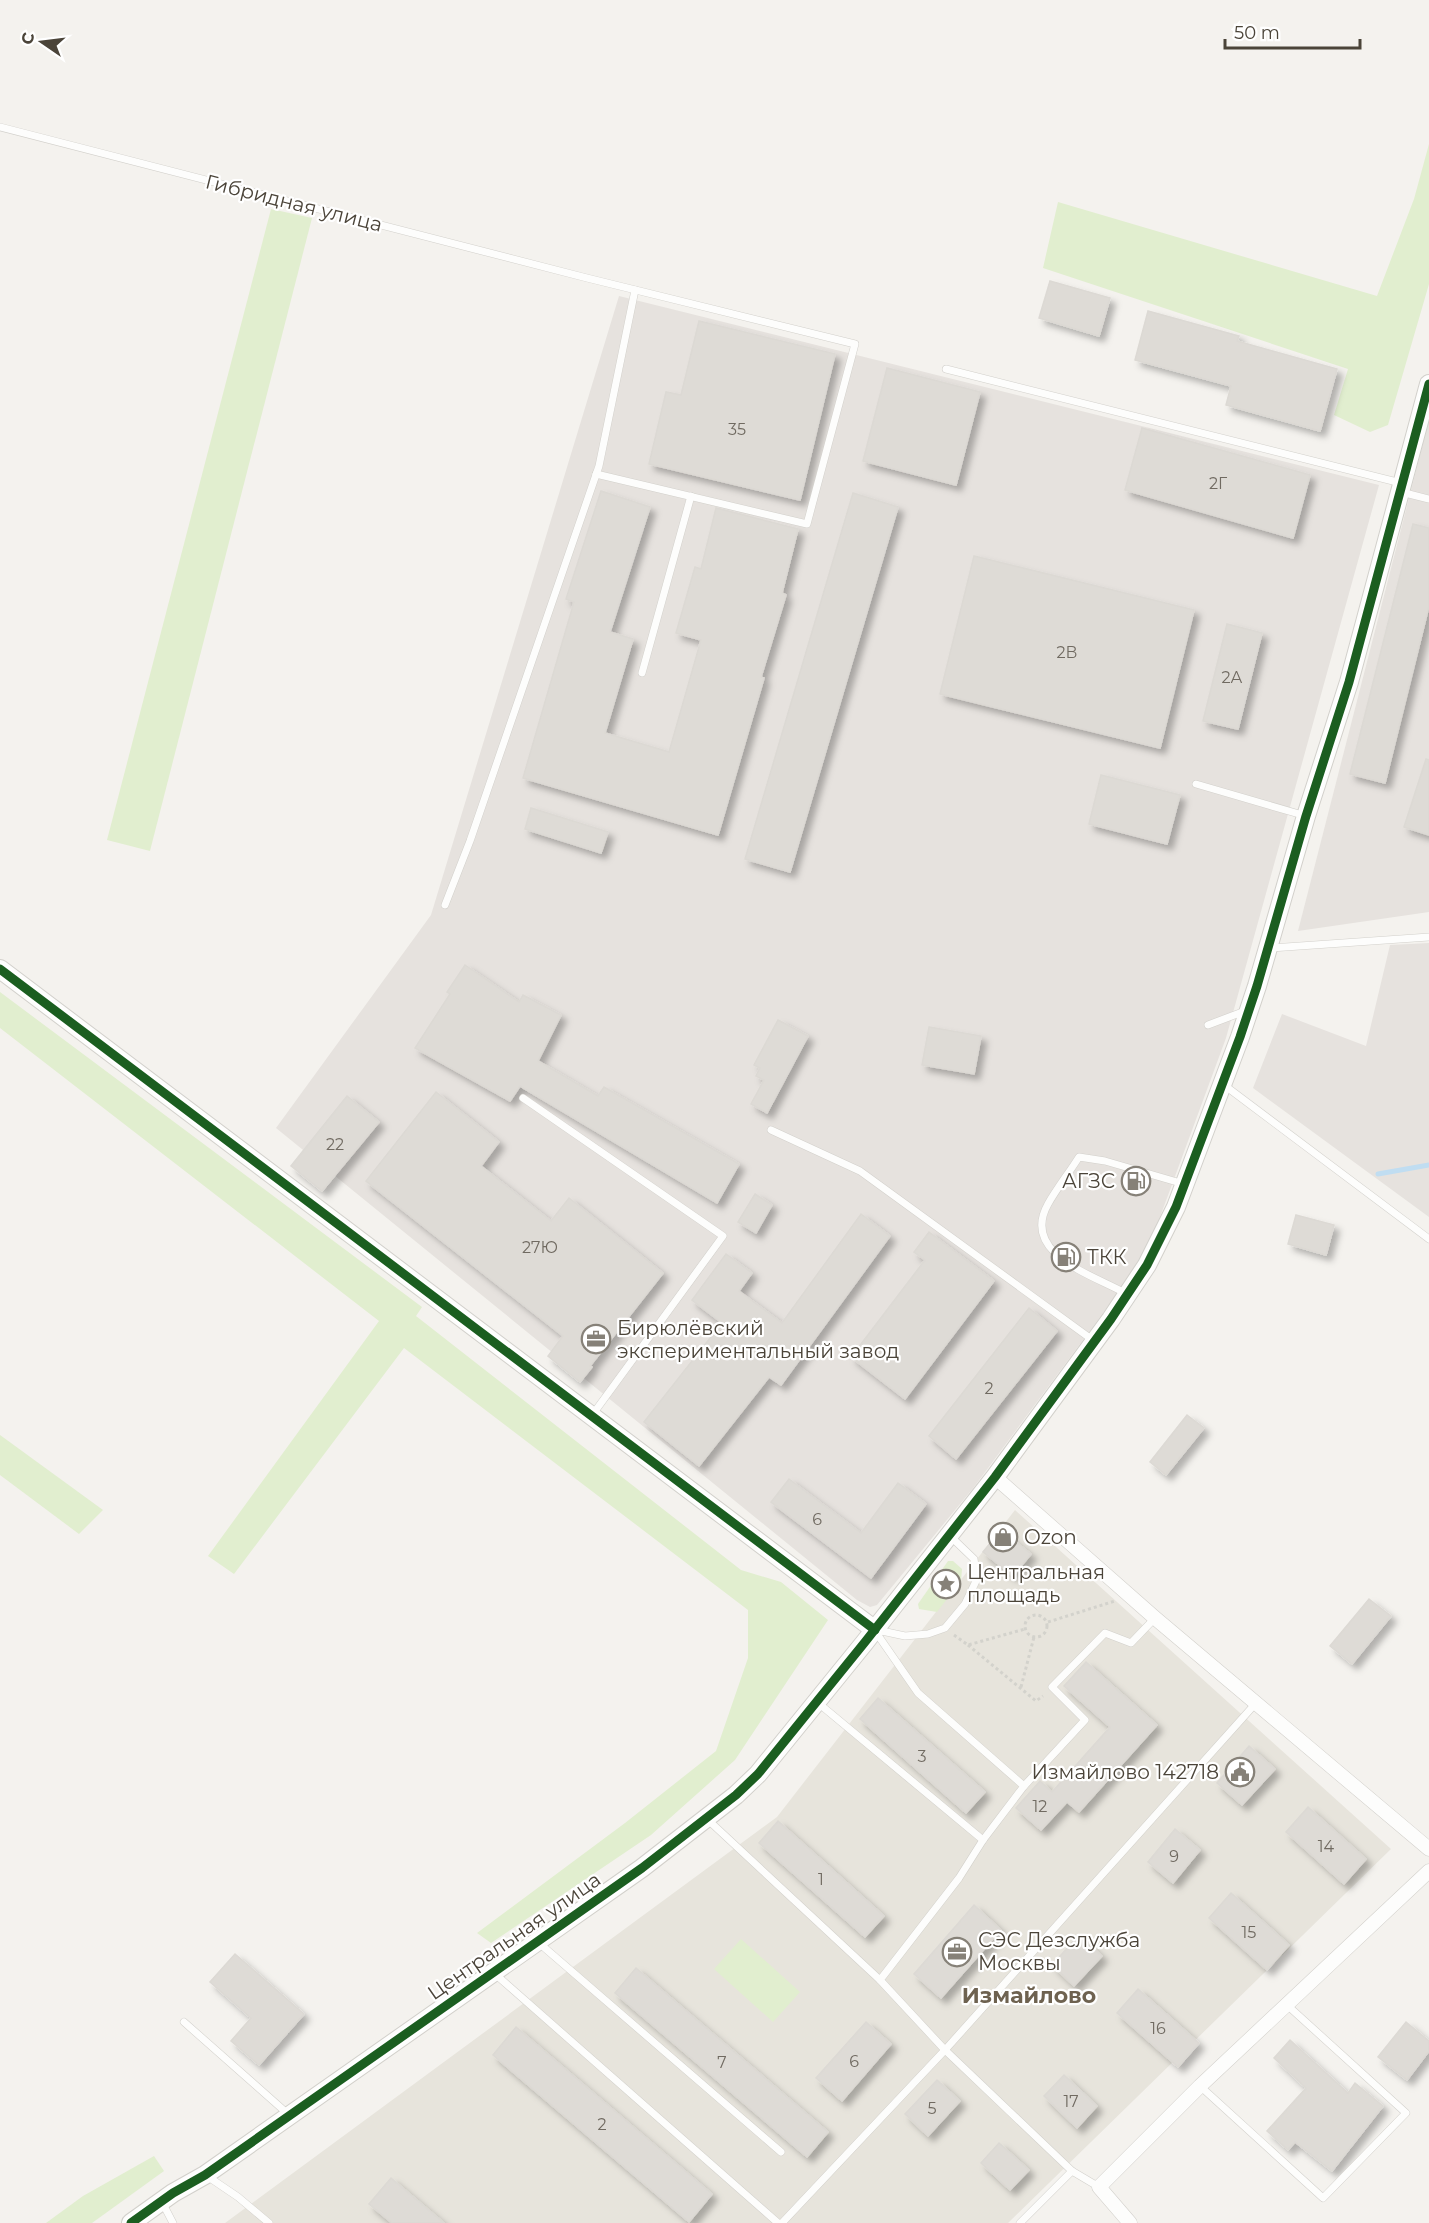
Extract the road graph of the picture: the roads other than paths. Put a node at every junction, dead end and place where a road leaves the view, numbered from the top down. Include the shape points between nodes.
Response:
1 (0, 127) edge
2 (635, 290) junction
3 (946, 369) dead end
4 (1429, 384) edge
5 (596, 474) junction
6 (1402, 488) junction
7 (691, 496) junction
8 (1429, 499) edge
9 (642, 673) dead end
10 (1196, 784) dead end
11 (1306, 816) junction
12 (445, 906) dead end
13 (1429, 937) edge
14 (1268, 948) junction
15 (0, 969) edge
16 (1250, 1009) junction
17 (1208, 1025) dead end
18 (1224, 1085) junction
19 (523, 1098) dead end
20 (771, 1130) dead end
21 (1186, 1185) junction
22 (1429, 1239) edge
23 (1128, 1294) junction
24 (1095, 1341) junction
25 (591, 1416) junction
26 (995, 1477) junction
27 (949, 1534) junction
28 (1155, 1618) junction
29 (874, 1630) junction
30 (817, 1702) junction
31 (1256, 1703) junction
32 (1024, 1786) junction
33 (707, 1819) junction
34 (983, 1840) junction
35 (1429, 1849) edge
36 (1429, 1871) edge
37 (537, 1941) junction
38 (493, 1972) junction
39 (880, 1980) junction
40 (1287, 2005) junction
41 (184, 2022) dead end
42 (945, 2050) junction
43 (1200, 2086) junction
44 (288, 2114) junction
45 (781, 2152) dead end
46 (1072, 2171) junction
47 (205, 2175) junction
48 (1098, 2187) junction
49 (162, 2202) junction
50 (131, 2223) edge
51 (173, 2223) edge
52 (269, 2223) edge
53 (780, 2223) edge
54 (1020, 2223) edge
55 (1130, 2223) edge

1 - 2 lane, Гибридная улица
2 - 5 lane
2 - 7 lane, Гибридная улица via 855,344 807,524
3 - 6 lane
4 - 6 street, Центральная улица
5 - 7 lane
5 - 12 lane
6 - 8 lane
6 - 11 street, Центральная улица via 1349,682
7 - 9 lane
10 - 11 lane
11 - 14 street, Центральная улица
13 - 14 lane
14 - 16 street, Центральная улица
15 - 25 street
16 - 17 lane
16 - 18 street, Центральная улица
18 - 21 street, Центральная улица
18 - 22 lane
19 - 25 lane via 723,1236
20 - 24 lane via 860,1171
21 - 23 street, Центральная улица
21 - 23 lane via 1079,1157 1047,1206 1040,1228 1047,1246 1065,1262
23 - 24 street, Центральная улица
24 - 26 street, Центральная улица
25 - 29 street
26 - 27 street, Центральная улица
26 - 28 street
27 - 29 street, Центральная улица
27 - 29 lane via 974,1558 977,1579 966,1604 945,1628 928,1634 904,1636
28 - 31 street
28 - 32 lane via 1131,1642 1105,1633 1052,1687 1085,1720
29 - 30 street, Центральная улица
29 - 32 lane via 918,1693
30 - 33 street, Центральная улица via 758,1774
30 - 34 lane
31 - 35 street
31 - 42 lane
32 - 34 lane
33 - 37 street, Центральная улица
33 - 39 lane
34 - 39 lane via 959,1878
36 - 40 street
37 - 38 street, Центральная улица
37 - 45 lane
38 - 44 street, Центральная улица
38 - 53 lane
39 - 42 lane
40 - 43 street
40 - 43 lane via 1406,2113 1323,2198
41 - 44 lane
42 - 46 lane
42 - 53 lane
43 - 48 street
44 - 47 street, Центральная улица
46 - 48 lane
46 - 54 lane
47 - 49 street, Центральная улица
47 - 52 lane
48 - 55 street
49 - 50 street, Центральная улица
49 - 51 lane

